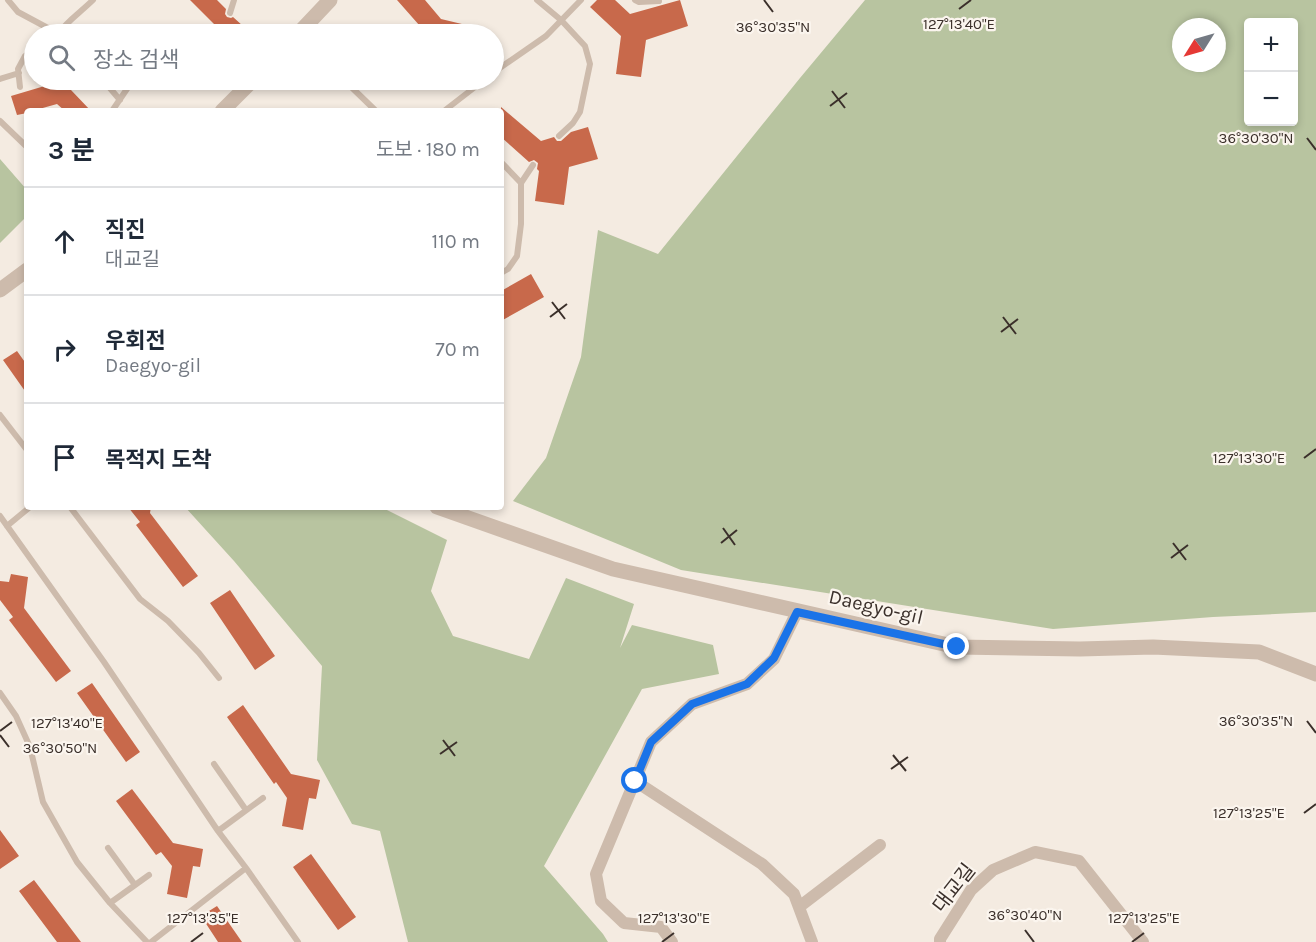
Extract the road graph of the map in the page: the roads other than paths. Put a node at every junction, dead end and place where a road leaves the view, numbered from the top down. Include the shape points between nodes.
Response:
1 (8, 0) edge
2 (93, 0) edge
3 (234, 0) edge
4 (330, 0) edge
5 (537, 0) edge
6 (581, 0) edge
7 (635, 0) edge
8 (659, 1) edge
9 (230, 13) dead end
10 (561, 20) junction
11 (40, 24) edge
12 (65, 24) edge
13 (307, 24) edge
14 (24, 56) edge
15 (504, 65) edge
16 (19, 73) junction
17 (0, 79) edge
18 (20, 87) dead end
19 (112, 90) edge
20 (126, 90) edge
21 (244, 90) edge
22 (354, 90) edge
23 (472, 90) edge
24 (120, 100) junction
25 (114, 108) edge
26 (225, 108) edge
27 (373, 108) edge
28 (450, 108) edge
29 (0, 121) edge
30 (559, 136) dead end
31 (24, 144) edge
32 (504, 165) edge
33 (533, 165) dead end
34 (521, 183) junction
35 (504, 271) edge
36 (24, 272) edge
37 (0, 290) edge
38 (0, 415) edge
39 (24, 446) edge
40 (26, 510) edge
41 (72, 510) edge
42 (446, 510) edge
43 (0, 516) edge
44 (7, 526) junction
45 (797, 612) junction
46 (1316, 674) edge
47 (219, 678) dead end
48 (0, 693) edge
49 (214, 765) dead end
50 (635, 781) junction
51 (263, 798) dead end
52 (246, 810) junction
53 (218, 831) junction
54 (879, 845) dead end
55 (108, 848) dead end
56 (246, 868) junction
57 (149, 875) dead end
58 (135, 885) junction
59 (110, 903) junction
60 (799, 907) junction
61 (149, 942) edge
62 (298, 942) edge
63 (672, 942) edge
64 (812, 942) edge
65 (940, 942) edge
66 (1143, 942) edge

1 - 11 lane via 18,12
2 - 12 lane
3 - 9 lane
4 - 13 street
5 - 10 lane
6 - 10 lane
7 - 8 lane
10 - 15 lane via 546,36
10 - 30 lane via 585,46 590,64 580,112
14 - 16 lane
16 - 17 lane
16 - 18 lane
19 - 24 lane
20 - 24 lane
21 - 26 street
22 - 27 lane
23 - 28 lane
24 - 25 lane
29 - 31 lane
32 - 34 lane
33 - 34 lane
34 - 35 lane via 517,256
36 - 37 street
38 - 39 lane
40 - 44 lane
41 - 47 lane via 140,599 168,621
42 - 45 street, Daegyo-gil via 613,569
43 - 44 lane
44 - 53 lane
45 - 46 street, Daegyo-gil via 957,647 1153,647 1259,652
45 - 50 street via 774,658 747,684 692,704 651,742
48 - 59 lane via 30,747 44,802 77,862
49 - 52 lane
50 - 60 street via 762,864 795,894
50 - 63 street via 596,874 602,901 624,923 661,927
51 - 52 lane
52 - 53 lane
53 - 56 lane
54 - 60 street
55 - 58 lane
56 - 61 lane
56 - 62 lane
57 - 58 lane
58 - 59 lane
59 - 61 lane
60 - 64 street
65 - 66 street, 대교길 via 971,890 993,870 1035,852 1079,861

